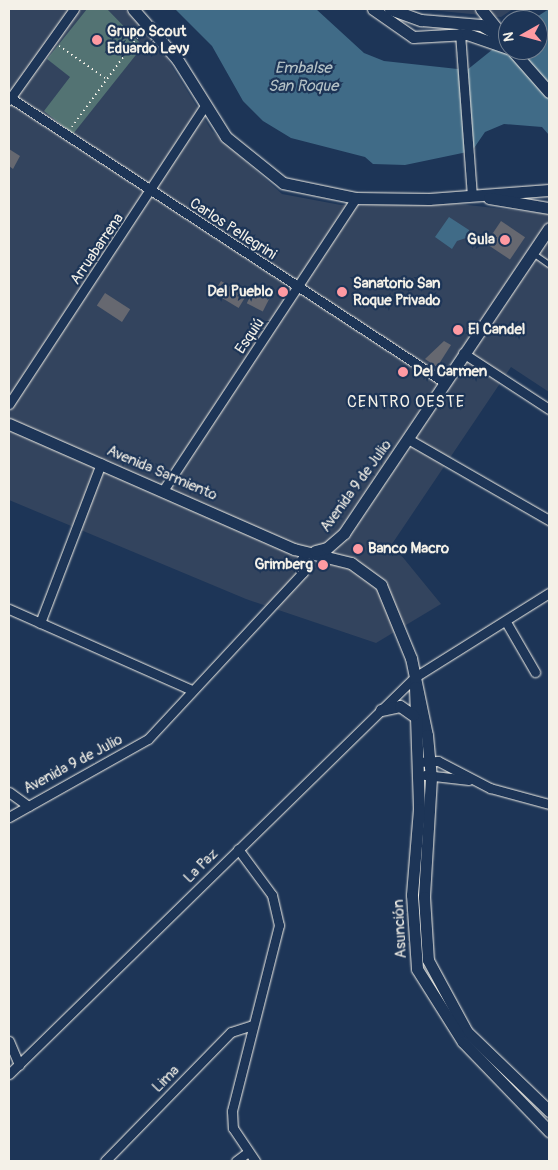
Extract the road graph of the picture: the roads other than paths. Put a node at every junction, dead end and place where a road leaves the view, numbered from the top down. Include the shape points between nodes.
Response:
1 (74, 9) edge
2 (133, 9) edge
3 (373, 9) edge
4 (390, 9) edge
5 (480, 9) edge
6 (473, 24) junction
7 (498, 30) edge
8 (460, 33) junction
9 (498, 33) edge
10 (498, 45) edge
11 (521, 60) edge
12 (549, 92) edge
13 (9, 98) edge
14 (205, 106) junction
15 (549, 190) edge
16 (152, 193) junction
17 (472, 196) junction
18 (356, 198) junction
19 (549, 208) edge
20 (549, 228) edge
21 (532, 253) junction
22 (549, 264) edge
23 (298, 289) junction
24 (463, 353) junction
25 (444, 382) junction
26 (9, 404) edge
27 (549, 409) edge
28 (9, 426) edge
29 (408, 439) junction
30 (101, 463) junction
31 (164, 489) junction
32 (549, 520) edge
33 (344, 533) junction
34 (303, 552) junction
35 (351, 563) junction
36 (549, 593) edge
37 (9, 609) edge
38 (506, 622) junction
39 (40, 623) junction
40 (535, 672) dead end
41 (415, 678) junction
42 (192, 690) junction
43 (381, 710) junction
44 (413, 715) junction
45 (422, 764) junction
46 (431, 778) junction
47 (479, 783) junction
48 (9, 792) edge
49 (549, 804) edge
50 (28, 806) junction
51 (9, 818) edge
52 (238, 849) junction
53 (252, 1024) junction
54 (9, 1041) edge
55 (19, 1065) junction
56 (9, 1074) edge
57 (549, 1111) edge
58 (549, 1131) edge
59 (248, 1152) junction
60 (104, 1161) edge
61 (236, 1161) edge
62 (255, 1161) edge

1 - 13 street
2 - 14 main road via 177,59
3 - 8 main road via 413,37
4 - 6 main road via 422,20
5 - 6 main road
5 - 7 main road
6 - 8 main road
6 - 9 main road
8 - 10 main road
8 - 17 street
11 - 12 main road
13 - 16 street, Carlos Pellegrini
14 - 16 street, Arruabarrena
14 - 18 main road via 234,145 276,179 310,192
15 - 17 main road
16 - 23 street, Carlos Pellegrini
16 - 26 street, Arruabarrena
17 - 18 main road
17 - 19 main road
18 - 23 street, Esquiú
20 - 21 main road, Avenida 9 de Julio
21 - 22 lane
21 - 24 main road, Avenida 9 de Julio
23 - 25 street, Carlos Pellegrini
23 - 31 street, Esquiú
24 - 25 main road, Avenida 9 de Julio
24 - 27 street
25 - 29 main road, Avenida 9 de Julio
28 - 30 main road, Avenida Sarmiento
29 - 32 street
29 - 33 main road, Avenida 9 de Julio
30 - 31 main road, Avenida Sarmiento
30 - 39 street
31 - 34 main road, Avenida Sarmiento
33 - 34 main road, Avenida 9 de Julio via 327,548
33 - 35 main road via 343,548
34 - 35 main road, Asunción
34 - 42 street, Avenida 9 de Julio via 303,572
35 - 41 main road, Asunción via 386,592
36 - 38 street, La Paz
37 - 39 street
38 - 40 street
38 - 41 street, La Paz
39 - 42 street
41 - 43 street, La Paz
41 - 44 main road, Asunción
41 - 45 main road, Asunción
42 - 50 street, Avenida 9 de Julio via 138,746
43 - 44 main road via 400,706
43 - 52 street, La Paz
44 - 45 main road, Asunción
45 - 46 main road, Asunción
45 - 46 street
45 - 47 street
45 - 58 main road, Asunción via 412,895 417,968 462,1042
46 - 47 street
46 - 57 main road, Asunción via 424,897 428,960 468,1032
47 - 49 street
48 - 50 street
50 - 51 street, Avenida 9 de Julio
52 - 53 street via 272,895 278,915 278,933
52 - 55 street, La Paz
53 - 59 street via 232,1112 233,1128
53 - 60 street, Lima via 232,1032
54 - 55 street
55 - 56 street, La Paz
59 - 61 street
59 - 62 street

